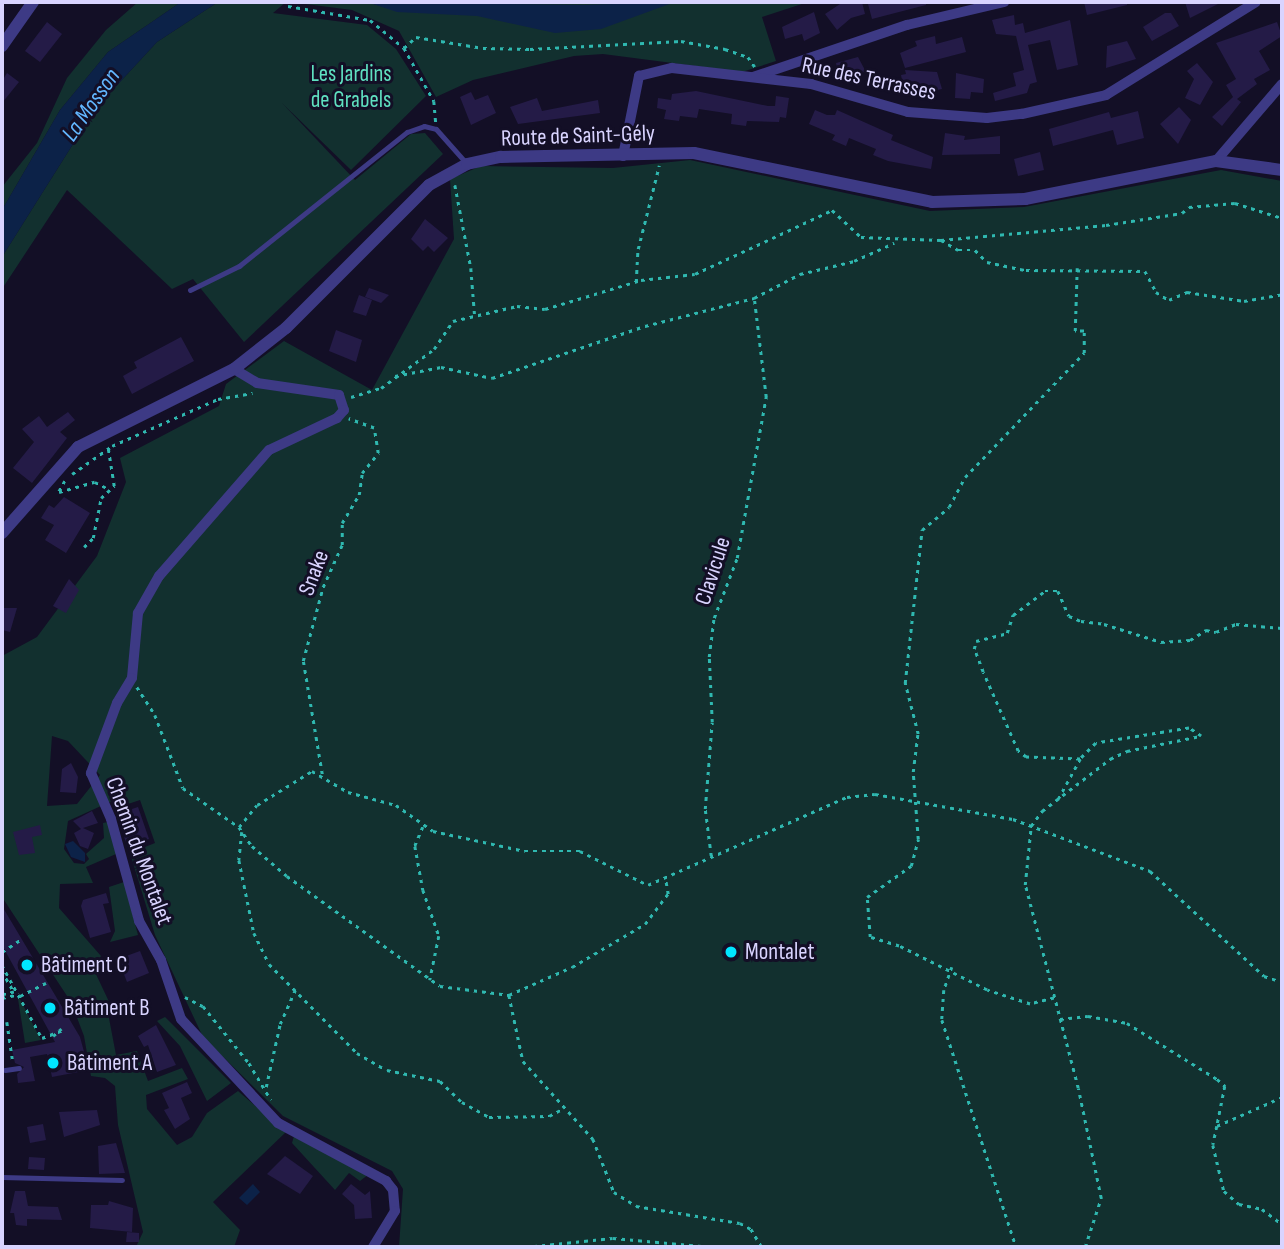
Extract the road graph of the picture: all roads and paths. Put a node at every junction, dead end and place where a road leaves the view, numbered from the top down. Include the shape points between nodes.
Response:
1 (33, 2) edge
2 (1004, 2) edge
3 (1256, 2) edge
4 (1243, 4) edge
5 (288, 6) dead end
6 (2, 46) edge
7 (404, 48) junction
8 (754, 76) junction
9 (1282, 85) edge
10 (436, 129) junction
11 (656, 155) junction
12 (623, 156) junction
13 (1216, 162) junction
14 (467, 164) junction
15 (1282, 170) edge
16 (447, 174) junction
17 (1282, 218) edge
18 (941, 240) junction
19 (896, 242) junction
20 (1077, 268) junction
21 (636, 282) junction
22 (190, 290) dead end
23 (1282, 294) edge
24 (754, 298) junction
25 (475, 318) junction
26 (234, 369) junction
27 (392, 377) junction
28 (272, 386) junction
29 (342, 401) junction
30 (340, 416) junction
31 (108, 449) junction
32 (109, 489) junction
33 (2, 533) edge
34 (84, 547) dead end
35 (1282, 628) edge
36 (132, 678) junction
37 (1080, 759) junction
38 (322, 774) junction
39 (1058, 800) junction
40 (915, 803) junction
41 (1031, 826) junction
42 (239, 827) junction
43 (424, 827) dead end
44 (242, 832) junction
45 (711, 856) junction
46 (665, 877) junction
47 (20, 940) dead end
48 (15, 942) dead end
49 (4, 951) edge
50 (2, 965) edge
51 (951, 969) junction
52 (2, 971) edge
53 (430, 980) junction
54 (1282, 982) edge
55 (46, 983) dead end
56 (181, 984) dead end
57 (39, 985) dead end
58 (295, 990) junction
59 (30, 991) junction
60 (20, 995) junction
61 (509, 995) junction
62 (2, 996) edge
63 (1054, 998) junction
64 (1059, 1019) junction
65 (7, 1022) dead end
66 (63, 1029) dead end
67 (17, 1068) joint
68 (5, 1070) dead end
69 (266, 1087) junction
70 (1282, 1097) edge
71 (564, 1108) junction
72 (278, 1123) junction
73 (1217, 1126) junction
74 (2, 1177) edge
75 (122, 1180) dead end
76 (1282, 1224) edge
77 (373, 1247) edge
78 (525, 1247) edge
79 (713, 1247) edge
80 (736, 1247) edge
81 (747, 1247) edge
82 (762, 1247) edge
83 (1016, 1247) edge
84 (1084, 1247) edge

1 - 6 street
2 - 8 street, Rue des Terrasses via 907,25
3 - 4 street, Rue des Terrasses
4 - 8 street, Rue des Terrasses via 1106,95 1022,114 987,118 908,112 811,84
5 - 7 path via 370,20
7 - 8 path via 416,37 483,48 530,49 681,41 748,57
7 - 10 path via 434,101
8 - 12 street, Rue des Terrasses via 672,68 639,76
9 - 13 street
10 - 14 lane
10 - 22 lane via 424,126 407,132 239,266
11 - 12 street, Route de Saint-Gély
11 - 13 street, Route de Saint-Gély via 694,153 932,202 1025,200
11 - 21 path via 660,170 638,249
12 - 14 street, Route de Saint-Gély via 501,157
13 - 15 street, Route de Saint-Gély
14 - 16 street, Route de Saint-Gély
16 - 25 path via 457,188
16 - 26 street, Route de Saint-Gély via 429,185 286,328
17 - 18 path via 1235,203 1189,207 1182,214 1106,225
18 - 19 path
18 - 20 path via 958,250 975,250 987,262 1026,270
19 - 21 path via 861,237 832,211 695,274
19 - 24 path via 854,261 800,274
20 - 23 path via 1144,271 1156,292 1169,299 1187,292 1244,301
20 - 40 path via 1075,331 1084,331 1084,353 965,477 949,507 922,530 905,683 918,734
21 - 25 path via 545,309 517,306
24 - 27 path via 645,326 492,378 441,366
24 - 45 path, Clavicule via 766,397 737,558 714,618 709,657 712,722 705,809
25 - 27 path via 453,321 434,349
26 - 28 street
26 - 33 street, Route de Saint-Gély via 78,447
27 - 29 path via 381,388
28 - 29 street via 328,391
28 - 31 path via 218,399
29 - 30 street
30 - 36 street, Chemin du Montalet via 269,450 203,521 138,613
30 - 38 path, Snake via 374,428 378,453 362,472 359,495 342,523 342,545 323,587 303,662
31 - 32 path via 106,458 114,480
31 - 32 path via 73,473 60,492 95,482
32 - 34 path via 101,498 93,538
35 - 37 path via 1236,624 1216,632 1206,630 1191,640 1161,642 1069,616 1058,591 1034,597 1013,615 1007,633 976,641 974,649 1018,751 1046,760
36 - 42 path via 155,715 184,788
36 - 72 street, Chemin du Montalet via 117,703 91,773 111,819 139,921 161,960 181,1019
37 - 39 path
37 - 39 path via 1096,743 1189,729 1201,736 1127,751
38 - 42 path via 312,771 292,780 257,806
38 - 46 path via 348,792 396,805 433,831 525,850 580,851 648,885
39 - 41 path
40 - 41 path
40 - 45 path via 875,794 848,797
40 - 51 path via 918,839 911,866 867,897 870,937
41 - 54 path via 1150,871 1264,976
41 - 63 path via 1025,885
42 - 44 path
43 - 53 path via 415,846 423,890 439,936
44 - 53 path via 287,876 348,915
44 - 58 path via 239,860 254,933 270,964
45 - 46 path
46 - 61 path via 668,894 645,924 572,967
47 - 49 path
48 - 49 path
50 - 60 path
51 - 63 path via 1030,1004
51 - 83 path via 942,1020
52 - 62 path via 14,992
53 - 61 path via 440,986
55 - 59 path
56 - 69 path via 185,997 203,1006
57 - 59 path
58 - 69 path via 280,1024
58 - 71 path via 357,1053 387,1070 440,1081 462,1102 489,1117 549,1116
59 - 60 path
60 - 62 path
60 - 66 path via 43,1038
61 - 71 path via 523,1062
63 - 64 path
64 - 73 path via 1088,1016 1127,1023 1217,1079 1225,1086
64 - 84 path via 1101,1198
65 - 67 path
67 - 68 lane
69 - 72 path
70 - 73 path
71 - 82 path via 593,1139 614,1192 636,1206 740,1223 751,1229
72 - 77 street, Chemin du Montalet via 354,1160 393,1189 391,1224
73 - 76 path via 1213,1144 1224,1191 1239,1204 1262,1209
74 - 75 lane
78 - 79 path via 613,1238
80 - 81 path

